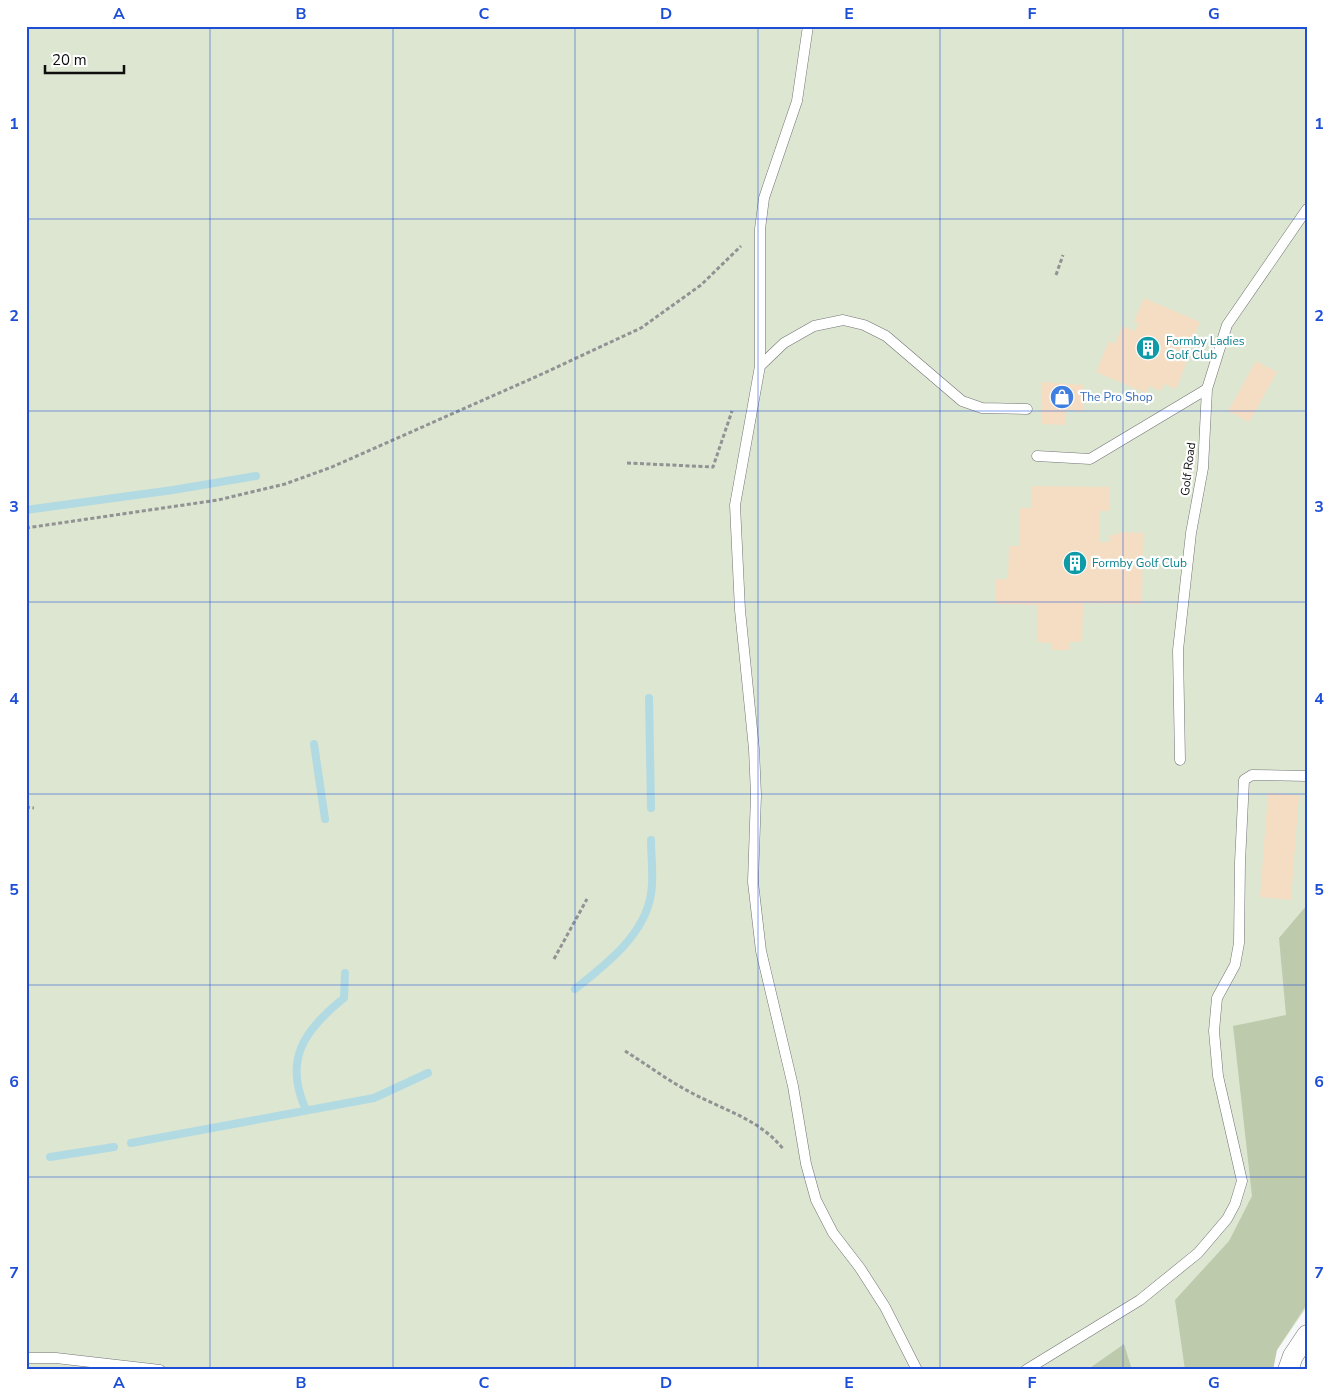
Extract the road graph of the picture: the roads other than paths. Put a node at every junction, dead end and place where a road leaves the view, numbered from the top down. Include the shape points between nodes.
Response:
1 (808, 26) edge
2 (1307, 209) edge
3 (760, 366) junction
4 (1207, 389) junction
5 (1027, 409) dead end
6 (1037, 456) dead end
7 (1180, 760) dead end
8 (1307, 776) edge
9 (1307, 1335) edge
10 (26, 1358) edge
11 (160, 1370) edge
12 (917, 1370) edge
13 (1026, 1370) edge
14 (1288, 1370) edge

1 - 3 lane via 798,101 764,198 760,229
2 - 4 lane, Golf Road via 1227,325
3 - 5 lane via 784,343 814,326 843,320 864,325 886,336 962,401 982,408
3 - 12 lane via 734,505 740,610 754,749 753,882 761,951 816,1200 833,1233 885,1307
4 - 6 lane via 1090,459
4 - 7 lane, Golf Road via 1203,468 1191,533 1178,650
8 - 13 lane via 1252,775 1244,780 1239,943 1235,965 1217,998 1214,1031 1218,1076 1242,1181 1236,1204 1198,1253 1140,1300
9 - 14 street
10 - 11 lane via 56,1358

